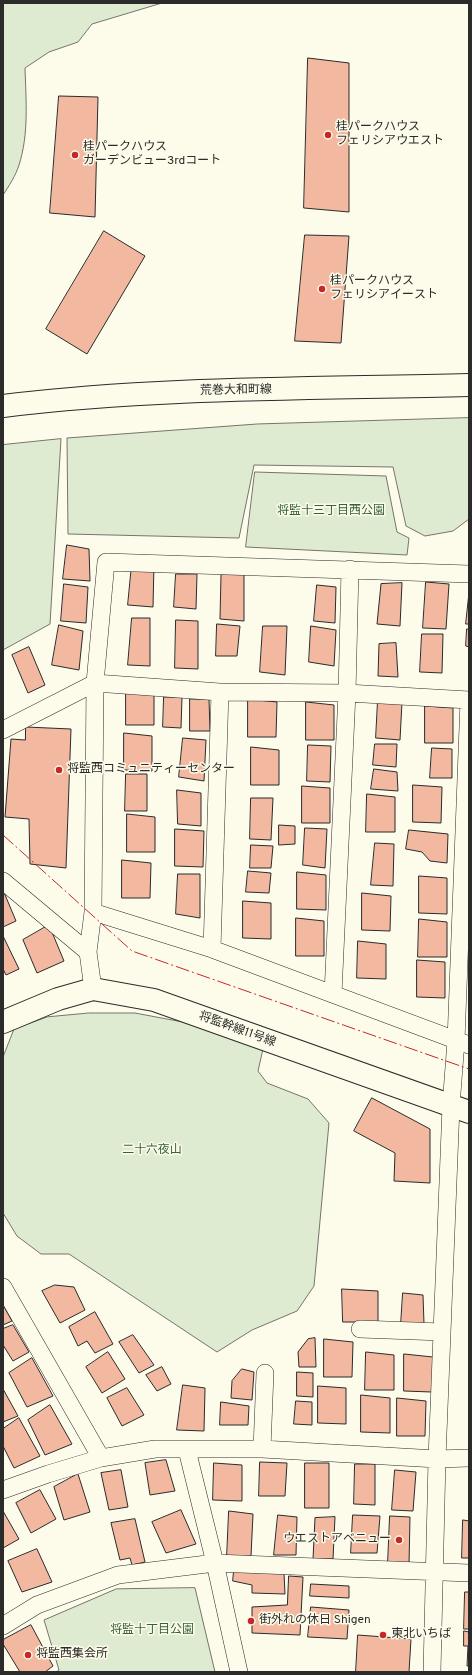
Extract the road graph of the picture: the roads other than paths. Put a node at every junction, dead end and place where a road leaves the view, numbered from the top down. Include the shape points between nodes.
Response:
1 (469, 385) edge
2 (3, 406) edge
3 (350, 570) junction
4 (469, 574) edge
5 (95, 683) junction
6 (220, 692) junction
7 (347, 693) junction
8 (469, 700) edge
9 (3, 730) edge
10 (3, 881) edge
11 (93, 912) junction
12 (212, 949) junction
13 (88, 952) junction
14 (93, 989) junction
15 (332, 994) junction
16 (3, 1022) edge
17 (462, 1043) edge
18 (460, 1109) edge
19 (3, 1287) edge
20 (360, 1329) dead end
21 (442, 1332) junction
22 (265, 1373) dead end
23 (262, 1449) junction
24 (186, 1450) junction
25 (101, 1458) junction
26 (469, 1458) edge
27 (437, 1459) junction
28 (3, 1490) edge
29 (215, 1563) junction
30 (435, 1572) junction
31 (469, 1573) edge
32 (3, 1626) edge
33 (238, 1672) edge
34 (432, 1672) edge

1 - 2 street, 荒巻大和町線 via 178,392 64,399
3 - 4 street
3 - 5 street via 106,562
3 - 7 street
5 - 6 street
5 - 9 street
5 - 11 street
6 - 7 street
6 - 12 street
7 - 8 street
7 - 15 street
8 - 17 street
10 - 13 street
11 - 12 street
11 - 13 street
12 - 15 street
13 - 14 street
14 - 16 street, 将監幹線11号線 via 58,999
14 - 18 street, 将監幹線11号線 via 154,1000
15 - 17 street
17 - 18 street
18 - 21 street
19 - 25 street
20 - 21 street
21 - 27 street
22 - 23 street
23 - 24 street
23 - 27 street
24 - 25 street via 155,1449
24 - 29 street
25 - 28 street
26 - 27 street
27 - 30 street
29 - 30 street
29 - 32 street via 118,1575 37,1605
29 - 33 street
30 - 31 street
30 - 34 street

